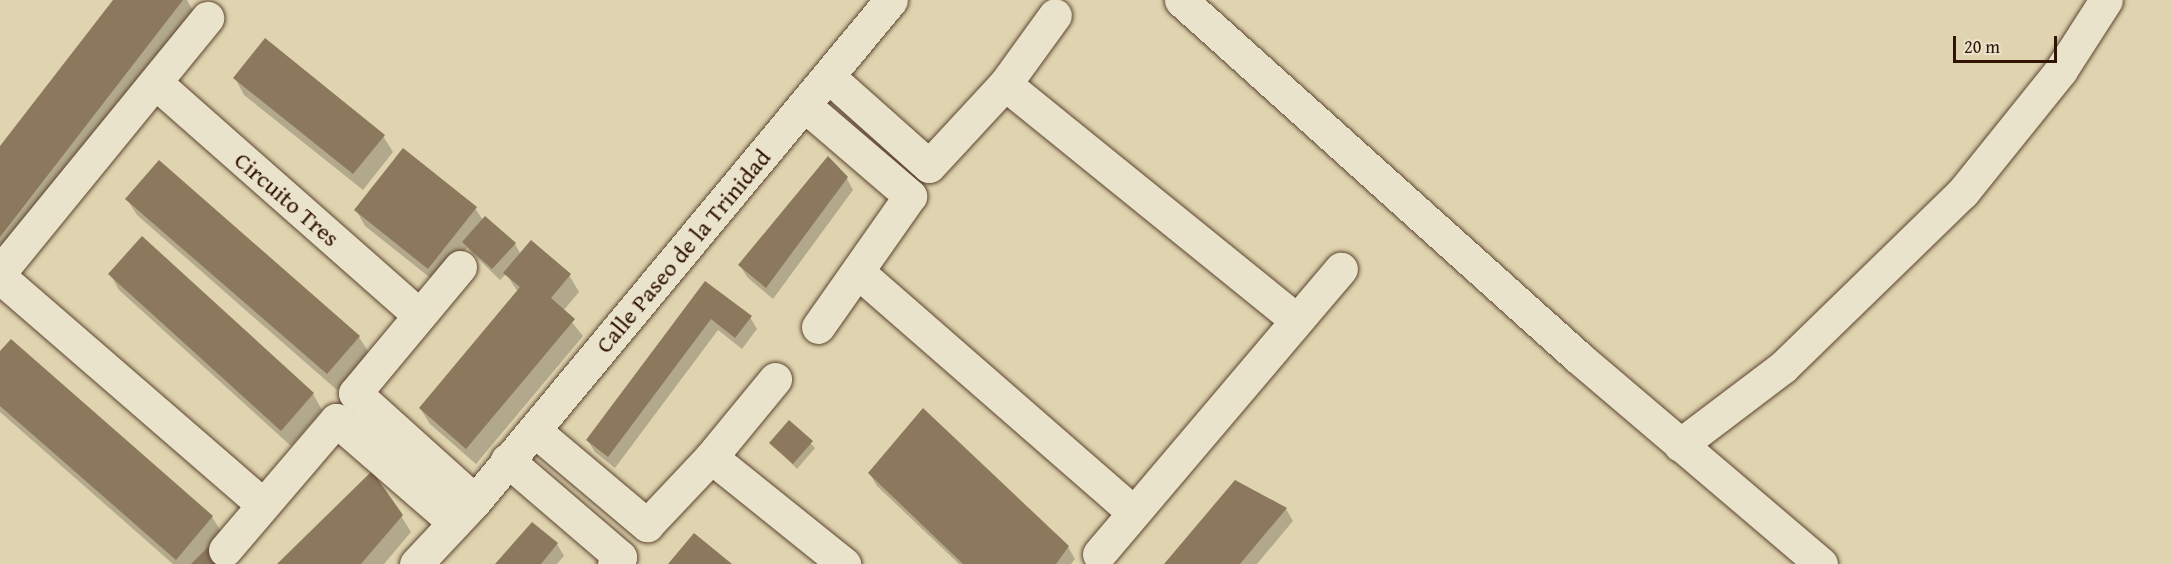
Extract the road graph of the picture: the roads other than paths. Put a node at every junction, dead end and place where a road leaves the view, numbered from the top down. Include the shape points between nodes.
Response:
1 (891, 0) edge
2 (1181, 0) edge
3 (2106, 0) edge
4 (1055, 15) dead end
5 (207, 18) dead end
6 (828, 76) junction
7 (156, 83) junction
8 (1005, 84) junction
9 (804, 105) junction
10 (460, 267) dead end
11 (1341, 269) dead end
12 (0, 272) edge
13 (858, 272) junction
14 (0, 277) edge
15 (418, 314) junction
16 (1296, 320) junction
17 (818, 327) dead end
18 (775, 379) dead end
19 (534, 430) junction
20 (1680, 446) junction
21 (711, 458) junction
22 (507, 460) junction
23 (262, 504) junction
24 (465, 512) junction
25 (1134, 512) junction
26 (225, 550) dead end
27 (1099, 554) dead end
28 (416, 564) edge
29 (614, 564) edge
30 (844, 564) edge
31 (1821, 564) edge

1 - 6 street, Calle Paseo de la Trinidad
2 - 20 street
3 - 20 street via 2061,70 1963,192 1783,367
4 - 8 street
5 - 7 street
6 - 8 street via 929,166
6 - 9 street, Calle Paseo de la Trinidad
7 - 12 street
7 - 15 street, Circuito Tres
8 - 16 street
9 - 13 street via 909,196
9 - 19 street, Calle Paseo de la Trinidad
10 - 15 street
11 - 16 street
13 - 17 street
13 - 25 street
14 - 23 street
15 - 24 street via 355,393
16 - 25 street
18 - 21 street
19 - 21 street via 647,525
19 - 22 street, Calle Paseo de la Trinidad
20 - 31 street
21 - 30 street
22 - 24 street, Calle Paseo de la Trinidad
22 - 29 street via 620,557
23 - 24 street via 336,420
23 - 26 street
24 - 28 street, Calle Paseo de la Trinidad
25 - 27 street

